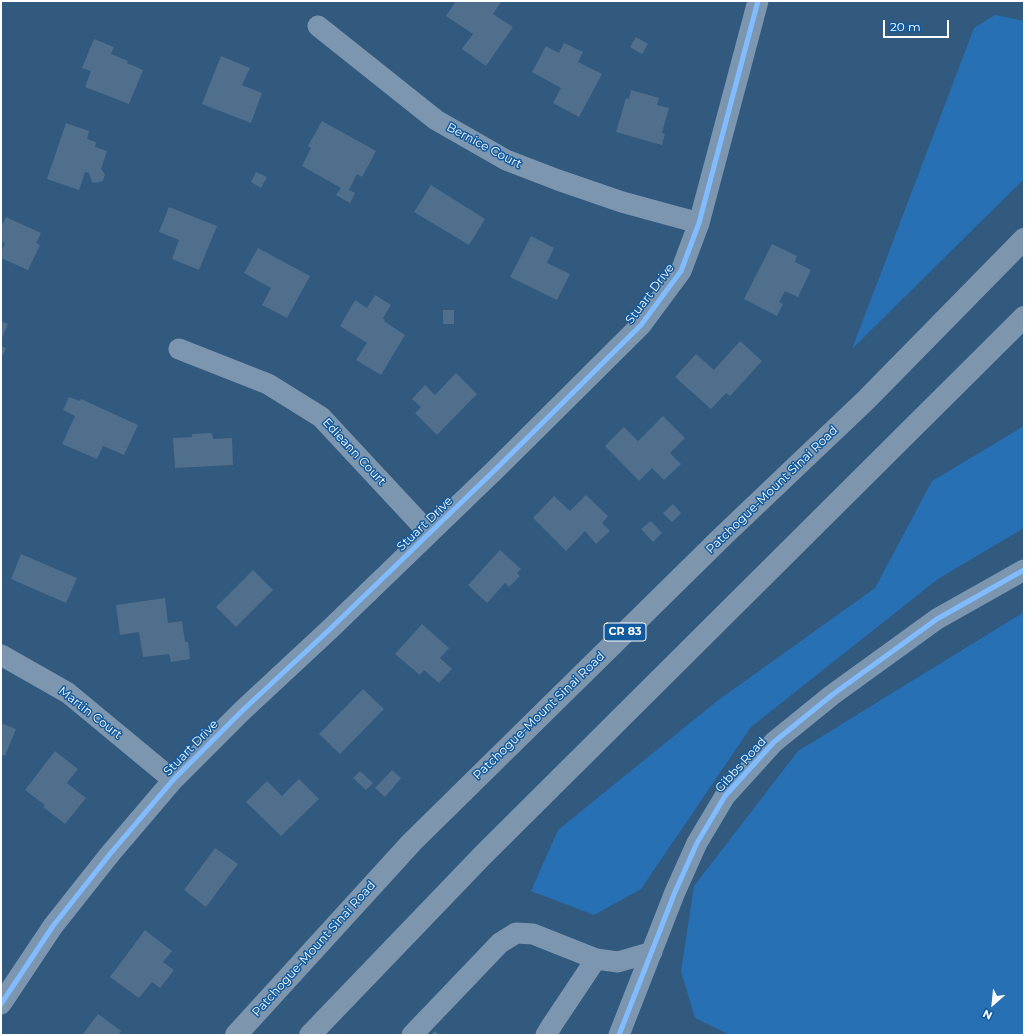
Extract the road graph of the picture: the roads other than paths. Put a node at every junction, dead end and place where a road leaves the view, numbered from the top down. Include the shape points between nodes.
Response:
1 (758, 1) edge
2 (318, 26) dead end
3 (699, 223) junction
4 (1024, 239) edge
5 (1024, 318) edge
6 (179, 349) dead end
7 (429, 533) junction
8 (1024, 570) edge
9 (1, 654) edge
10 (173, 780) junction
11 (652, 952) junction
12 (596, 959) junction
13 (1, 1004) edge
14 (547, 1032) edge
15 (236, 1035) edge
16 (310, 1035) edge
17 (412, 1035) edge
18 (619, 1035) edge

1 - 3 street, Stuart Drive
2 - 3 street, Bernice Court via 436,120 506,160 622,202
3 - 7 street, Stuart Drive via 681,271 641,325
4 - 15 highway, Patchogue-Mount Sinai Road / CR 83 via 866,400 712,547 412,842
5 - 16 highway via 483,854
6 - 7 street, Edieann Court via 268,384 321,417
7 - 10 street, Stuart Drive
8 - 11 street, Gibbs Road via 937,619 832,695 774,742 725,796 697,843 674,892
9 - 10 street, Martin Court via 68,693
10 - 13 street, Stuart Drive via 53,926
11 - 12 street via 618,962
11 - 18 street, Gibbs Road
12 - 14 street
12 - 17 street via 533,934 516,933 500,943

